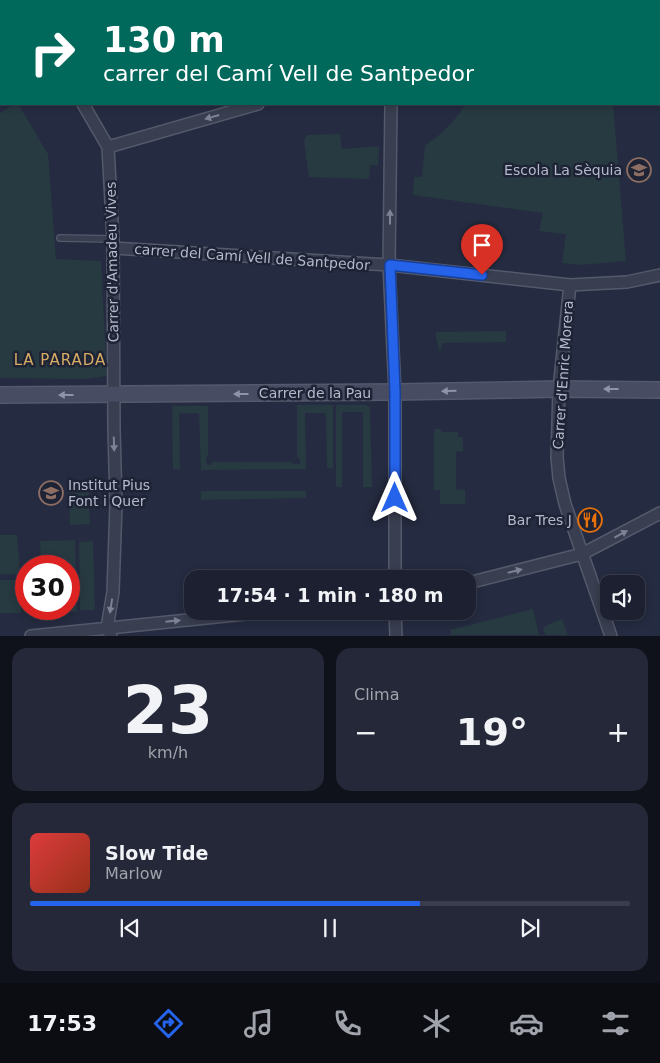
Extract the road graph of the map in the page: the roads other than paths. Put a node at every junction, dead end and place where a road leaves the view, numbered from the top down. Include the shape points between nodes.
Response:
1 (84, 105) edge
2 (254, 105) edge
3 (391, 105) edge
4 (108, 146) junction
5 (60, 238) dead end
6 (113, 244) junction
7 (390, 265) junction
8 (660, 275) edge
9 (570, 285) junction
10 (559, 389) junction
11 (660, 390) edge
12 (395, 392) junction
13 (0, 395) edge
14 (115, 395) junction
15 (660, 513) edge
16 (582, 554) junction
17 (395, 570) edge
18 (476, 581) edge
19 (204, 620) edge
20 (396, 620) edge
21 (109, 632) edge
22 (32, 636) edge
23 (396, 636) edge
24 (612, 636) edge

1 - 4 street, Carrer d'Amadeu Vives
2 -> 4 street
7 -> 3 street
4 - 6 street, Carrer d'Amadeu Vives
5 - 6 lane
6 - 7 street, carrer del Camí Vell de Santpedor
6 - 14 street, Carrer d'Amadeu Vives
7 - 9 street, carrer del Camí Vell de Santpedor
7 - 12 street
8 - 9 street via 628,282
9 - 10 street, Carrer d'Enric Morera
11 -> 10 street, Carrer de la Pau
10 -> 12 street, Carrer de la Pau
10 - 16 street, Carrer d'Enric Morera via 559,478
12 -> 14 street, Carrer de la Pau
12 - 17 street
14 -> 13 street, Carrer de la Pau
14 -> 21 street, Carrer d'Amadeu Vives via 116,504
16 -> 15 street
18 -> 16 street
16 - 24 street, Carrer d'Enric Morera
21 -> 19 street
20 - 23 street
21 - 22 street

